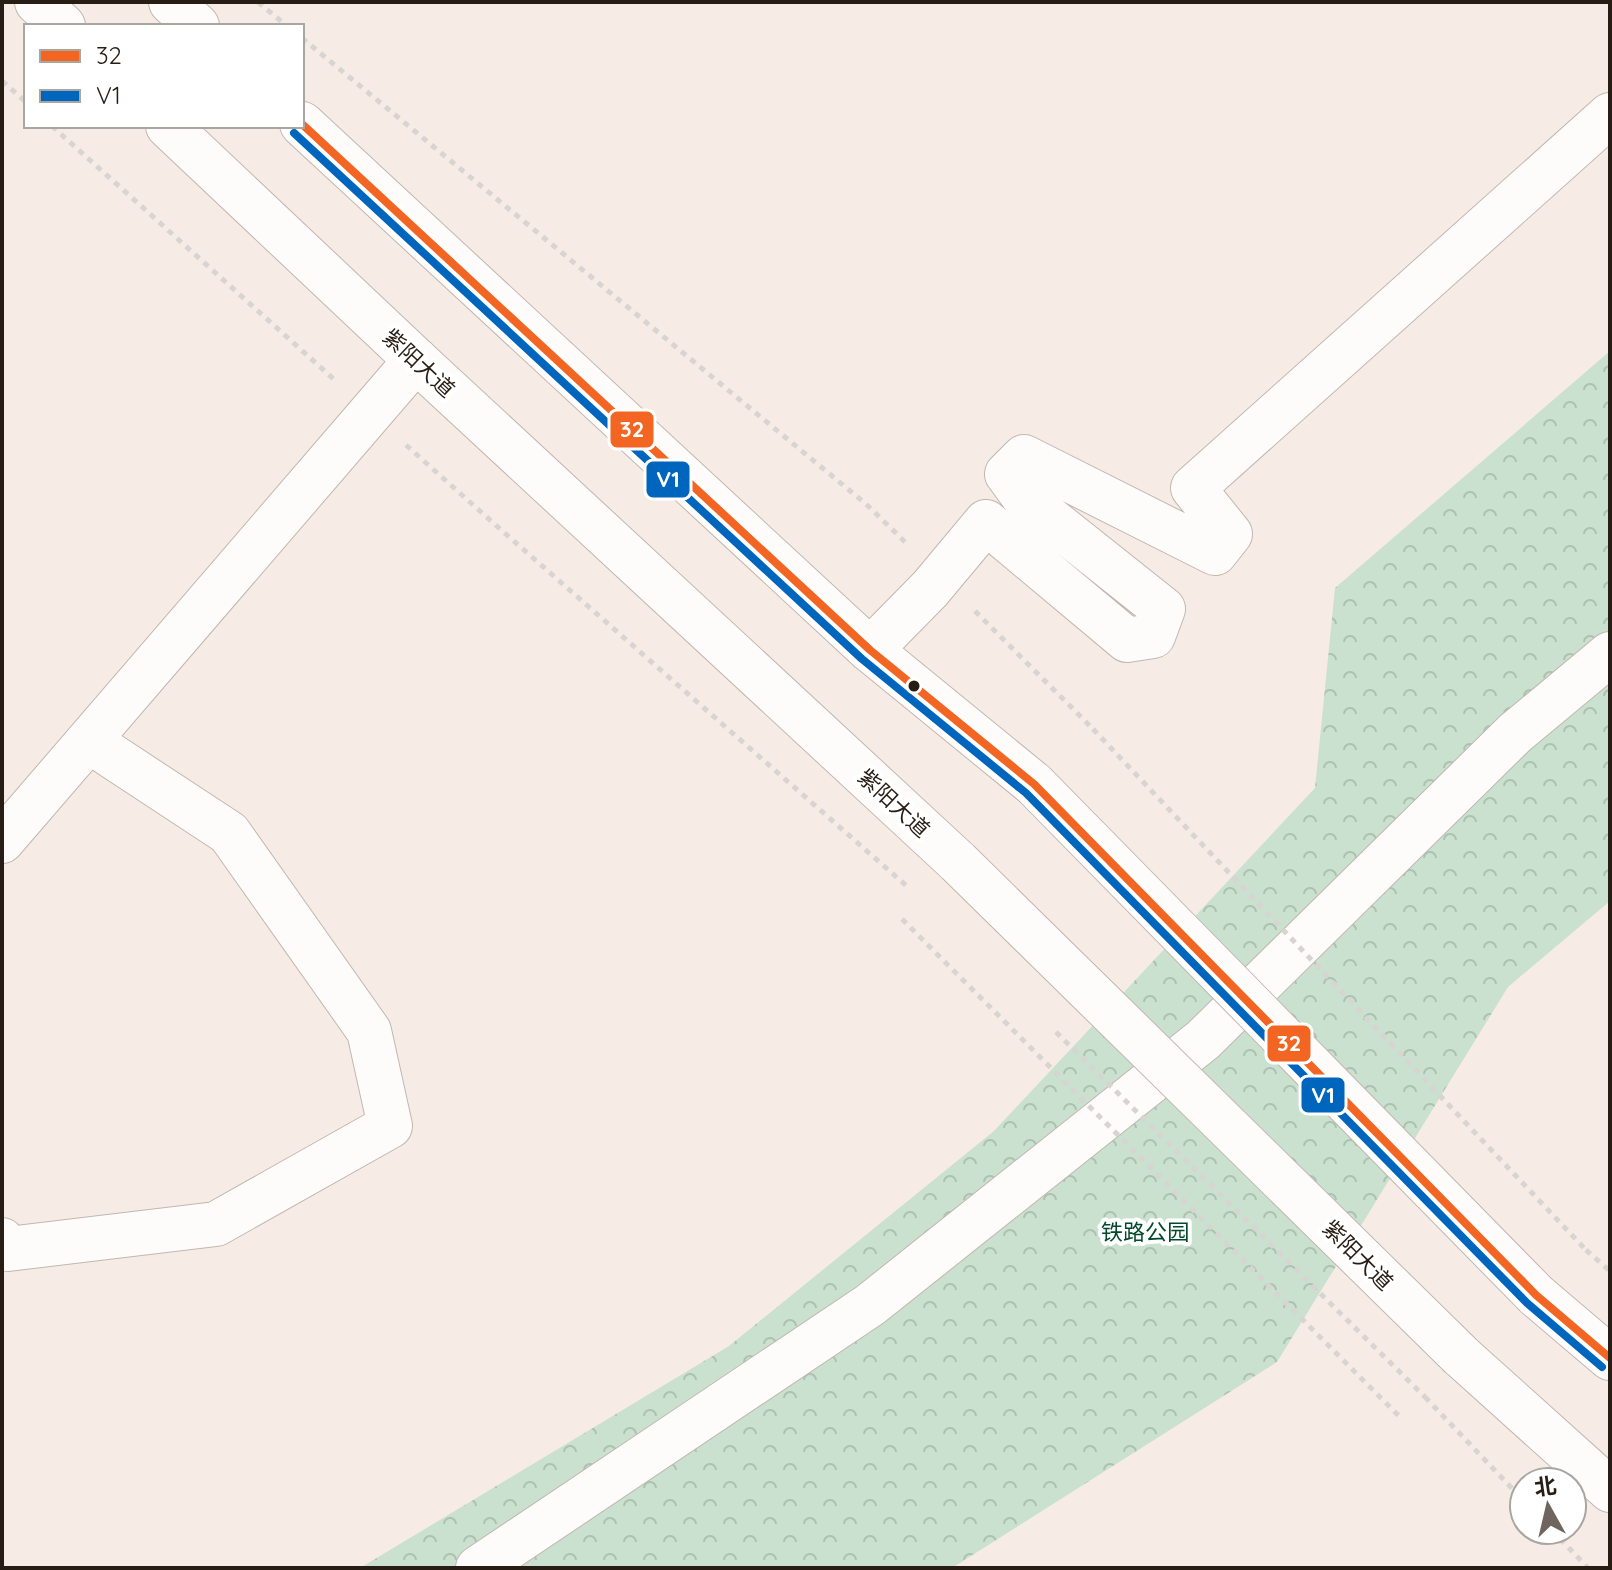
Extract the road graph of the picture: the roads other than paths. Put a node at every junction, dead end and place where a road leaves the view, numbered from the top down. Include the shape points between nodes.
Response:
1 (37, 2) edge
2 (171, 2) edge
3 (61, 24) edge
4 (195, 24) edge
5 (1610, 115) edge
6 (304, 126) edge
7 (170, 128) edge
8 (416, 360) junction
9 (870, 650) junction
10 (1610, 654) edge
11 (89, 741) junction
12 (2, 841) edge
13 (2, 1240) edge
14 (1610, 1358) edge
15 (1610, 1490) edge
16 (478, 1568) edge

1 - 3 street
2 - 4 street
5 - 9 street via 1193,488 1230,534 1215,553 1024,457 1007,474 1026,500 1163,609 1153,636 1127,640 986,522
6 - 9 street
7 - 8 street, 紫阳大道
8 - 11 street
8 - 15 street, 紫阳大道, bridge via 958,862 1461,1356
9 - 14 street, bridge via 1034,784 1536,1295
10 - 16 street via 1515,733 1203,1040 870,1305
11 - 12 street
11 - 13 street via 229,833 369,1031 390,1126 216,1224 8,1249

